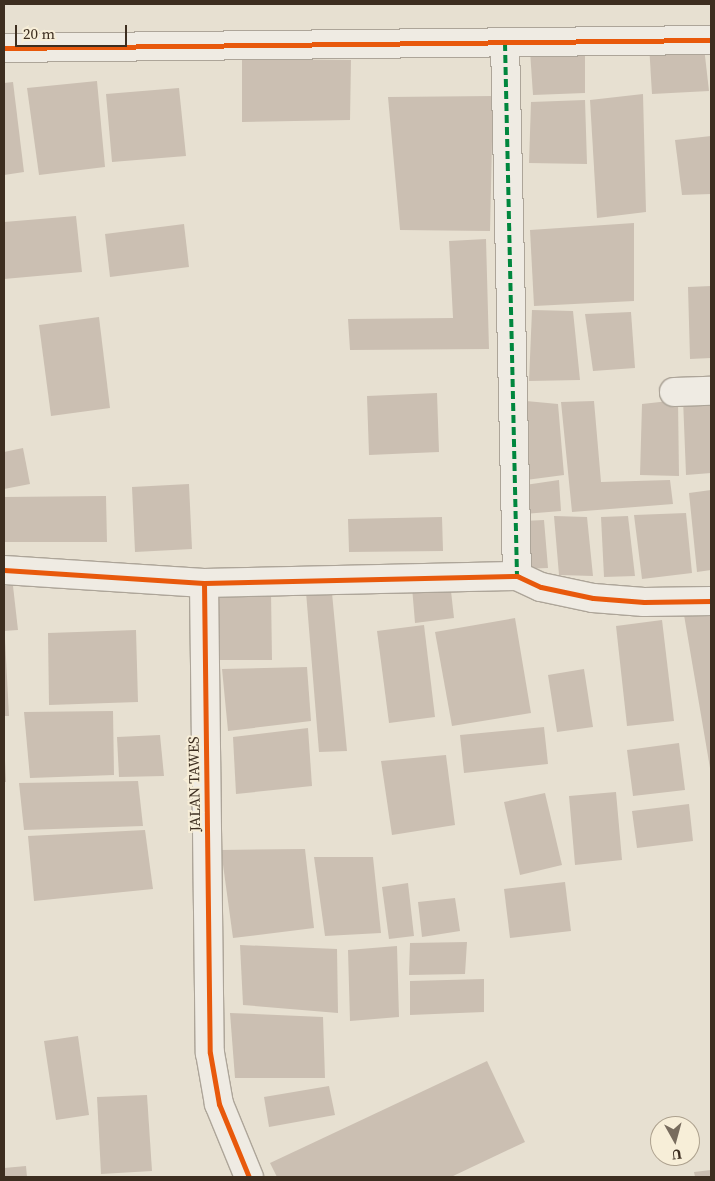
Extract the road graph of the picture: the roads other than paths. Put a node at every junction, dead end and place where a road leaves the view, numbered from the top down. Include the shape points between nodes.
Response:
1 (711, 40) edge
2 (505, 43) junction
3 (4, 48) edge
4 (711, 391) edge
5 (674, 392) dead end
6 (4, 570) edge
7 (517, 576) junction
8 (204, 583) junction
9 (711, 601) edge
10 (250, 1177) edge

1 - 2 street
2 - 3 street
2 - 7 street
4 - 5 street
6 - 8 street
7 - 8 street
7 - 9 street via 541,587 593,598 644,602
8 - 10 street, JALAN TAWES via 210,1053 219,1104

